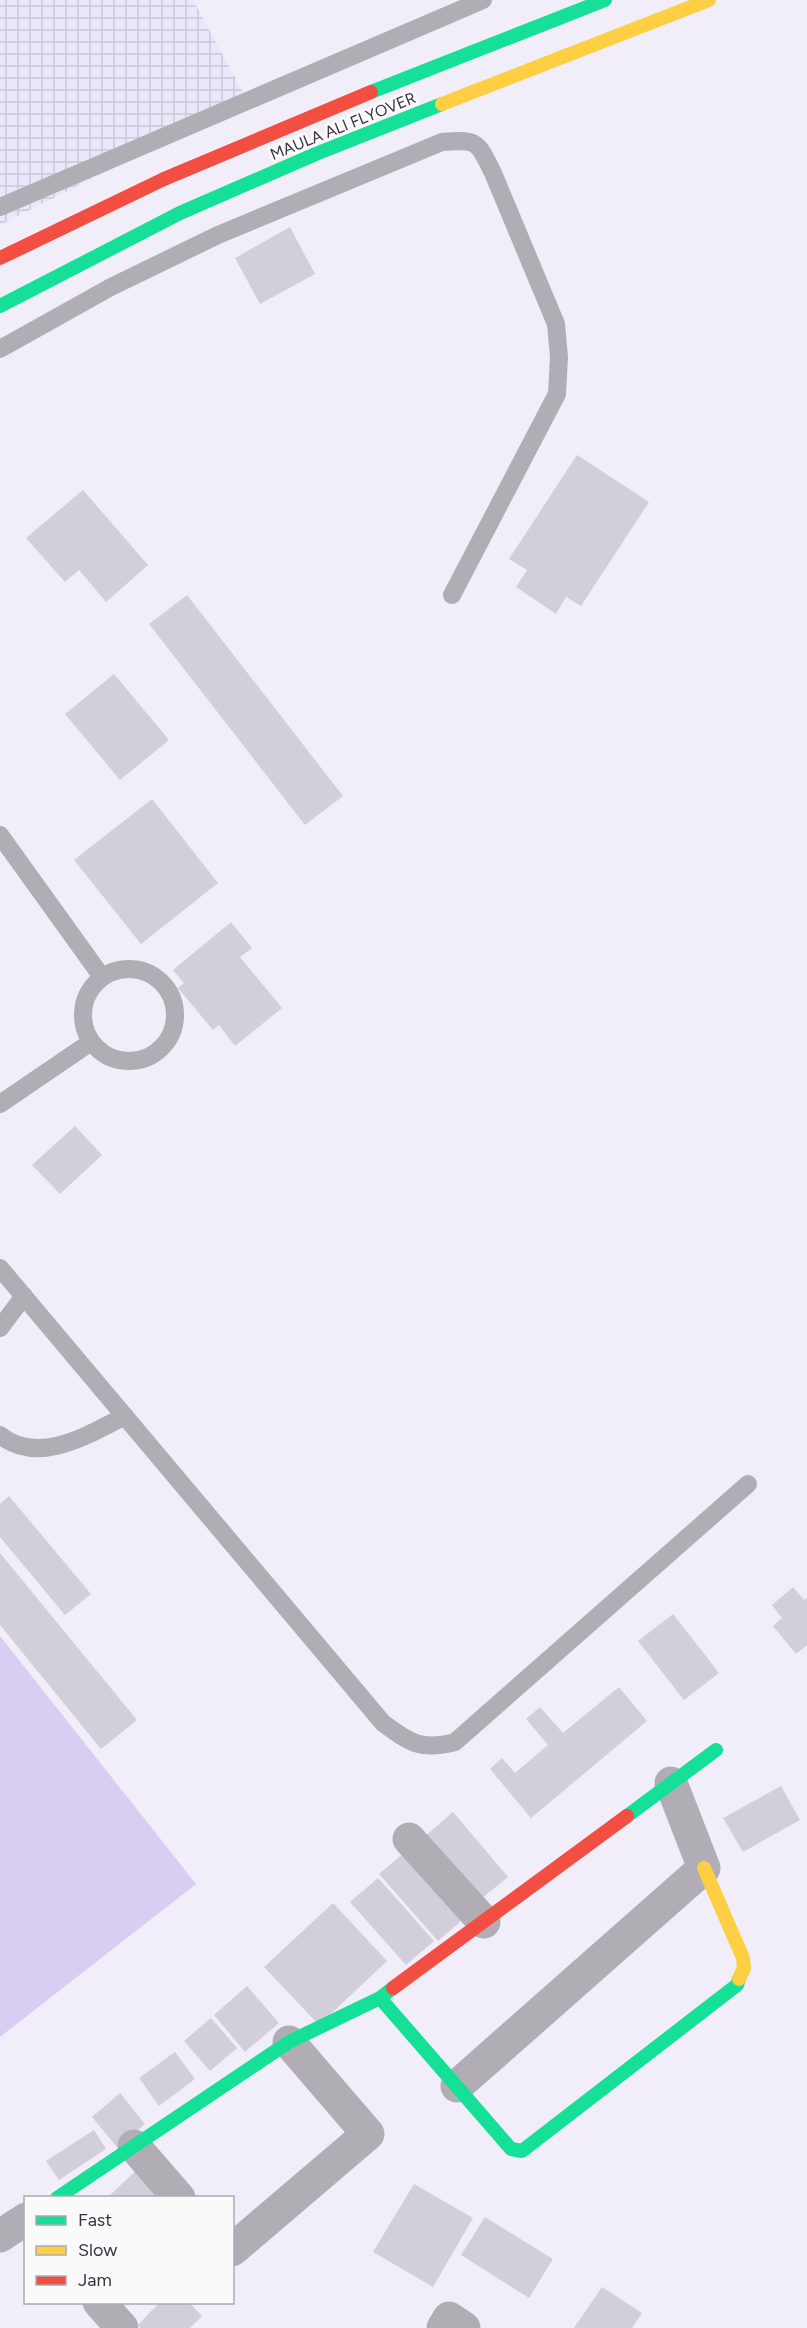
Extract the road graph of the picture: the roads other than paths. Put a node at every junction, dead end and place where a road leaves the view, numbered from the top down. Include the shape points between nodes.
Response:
1 (483, 0) edge
2 (605, 0) edge
3 (709, 0) edge
4 (0, 207) edge
5 (0, 258) edge
6 (0, 306) edge
7 (0, 350) edge
8 (452, 595) dead end
9 (0, 835) edge
10 (102, 977) junction
11 (91, 1042) junction
12 (0, 1104) edge
13 (0, 1268) edge
14 (24, 1296) junction
15 (0, 1328) edge
16 (125, 1416) junction
17 (0, 1434) edge
18 (748, 1484) dead end
19 (716, 1750) dead end
20 (671, 1783) junction
21 (409, 1839) dead end
22 (704, 1868) junction
23 (484, 1922) junction
24 (380, 1998) junction
25 (289, 2042) junction
26 (457, 2086) junction
27 (134, 2146) junction
28 (60, 2196) edge
29 (177, 2196) edge
30 (234, 2248) edge
31 (101, 2304) edge
32 (122, 2328) edge
33 (443, 2328) edge
34 (464, 2328) edge

1 - 4 lane
2 - 5 street, MAULA ALI FLYOVER via 303,119 164,179
3 - 6 street, MAULA ALI FLYOVER via 297,162 180,213
7 - 8 lane via 111,288 218,235 442,141 467,140 481,148 493,173 556,324 559,357 557,394
9 - 10 lane
10 - 11 lane via 88,994 82,1014
10 - 11 lane via 115,970 129,969 156,978 174,1002 173,1031 156,1054 128,1062 101,1053
11 - 12 lane
13 - 14 lane
14 - 15 lane
14 - 16 lane
16 - 17 lane via 73,1443 37,1449 9,1442
16 - 18 lane via 383,1723 408,1741 436,1747 455,1742
19 - 20 street
20 - 22 street
20 - 23 street
21 - 23 street
22 - 26 street
22 - 26 street via 743,1958 744,1968 737,1984 522,2151 511,2149
23 - 24 street
24 - 25 street
24 - 26 street
25 - 27 street
25 - 30 street via 368,2133
27 - 28 street
27 - 29 street
31 - 32 street
33 - 34 street via 449,2318

